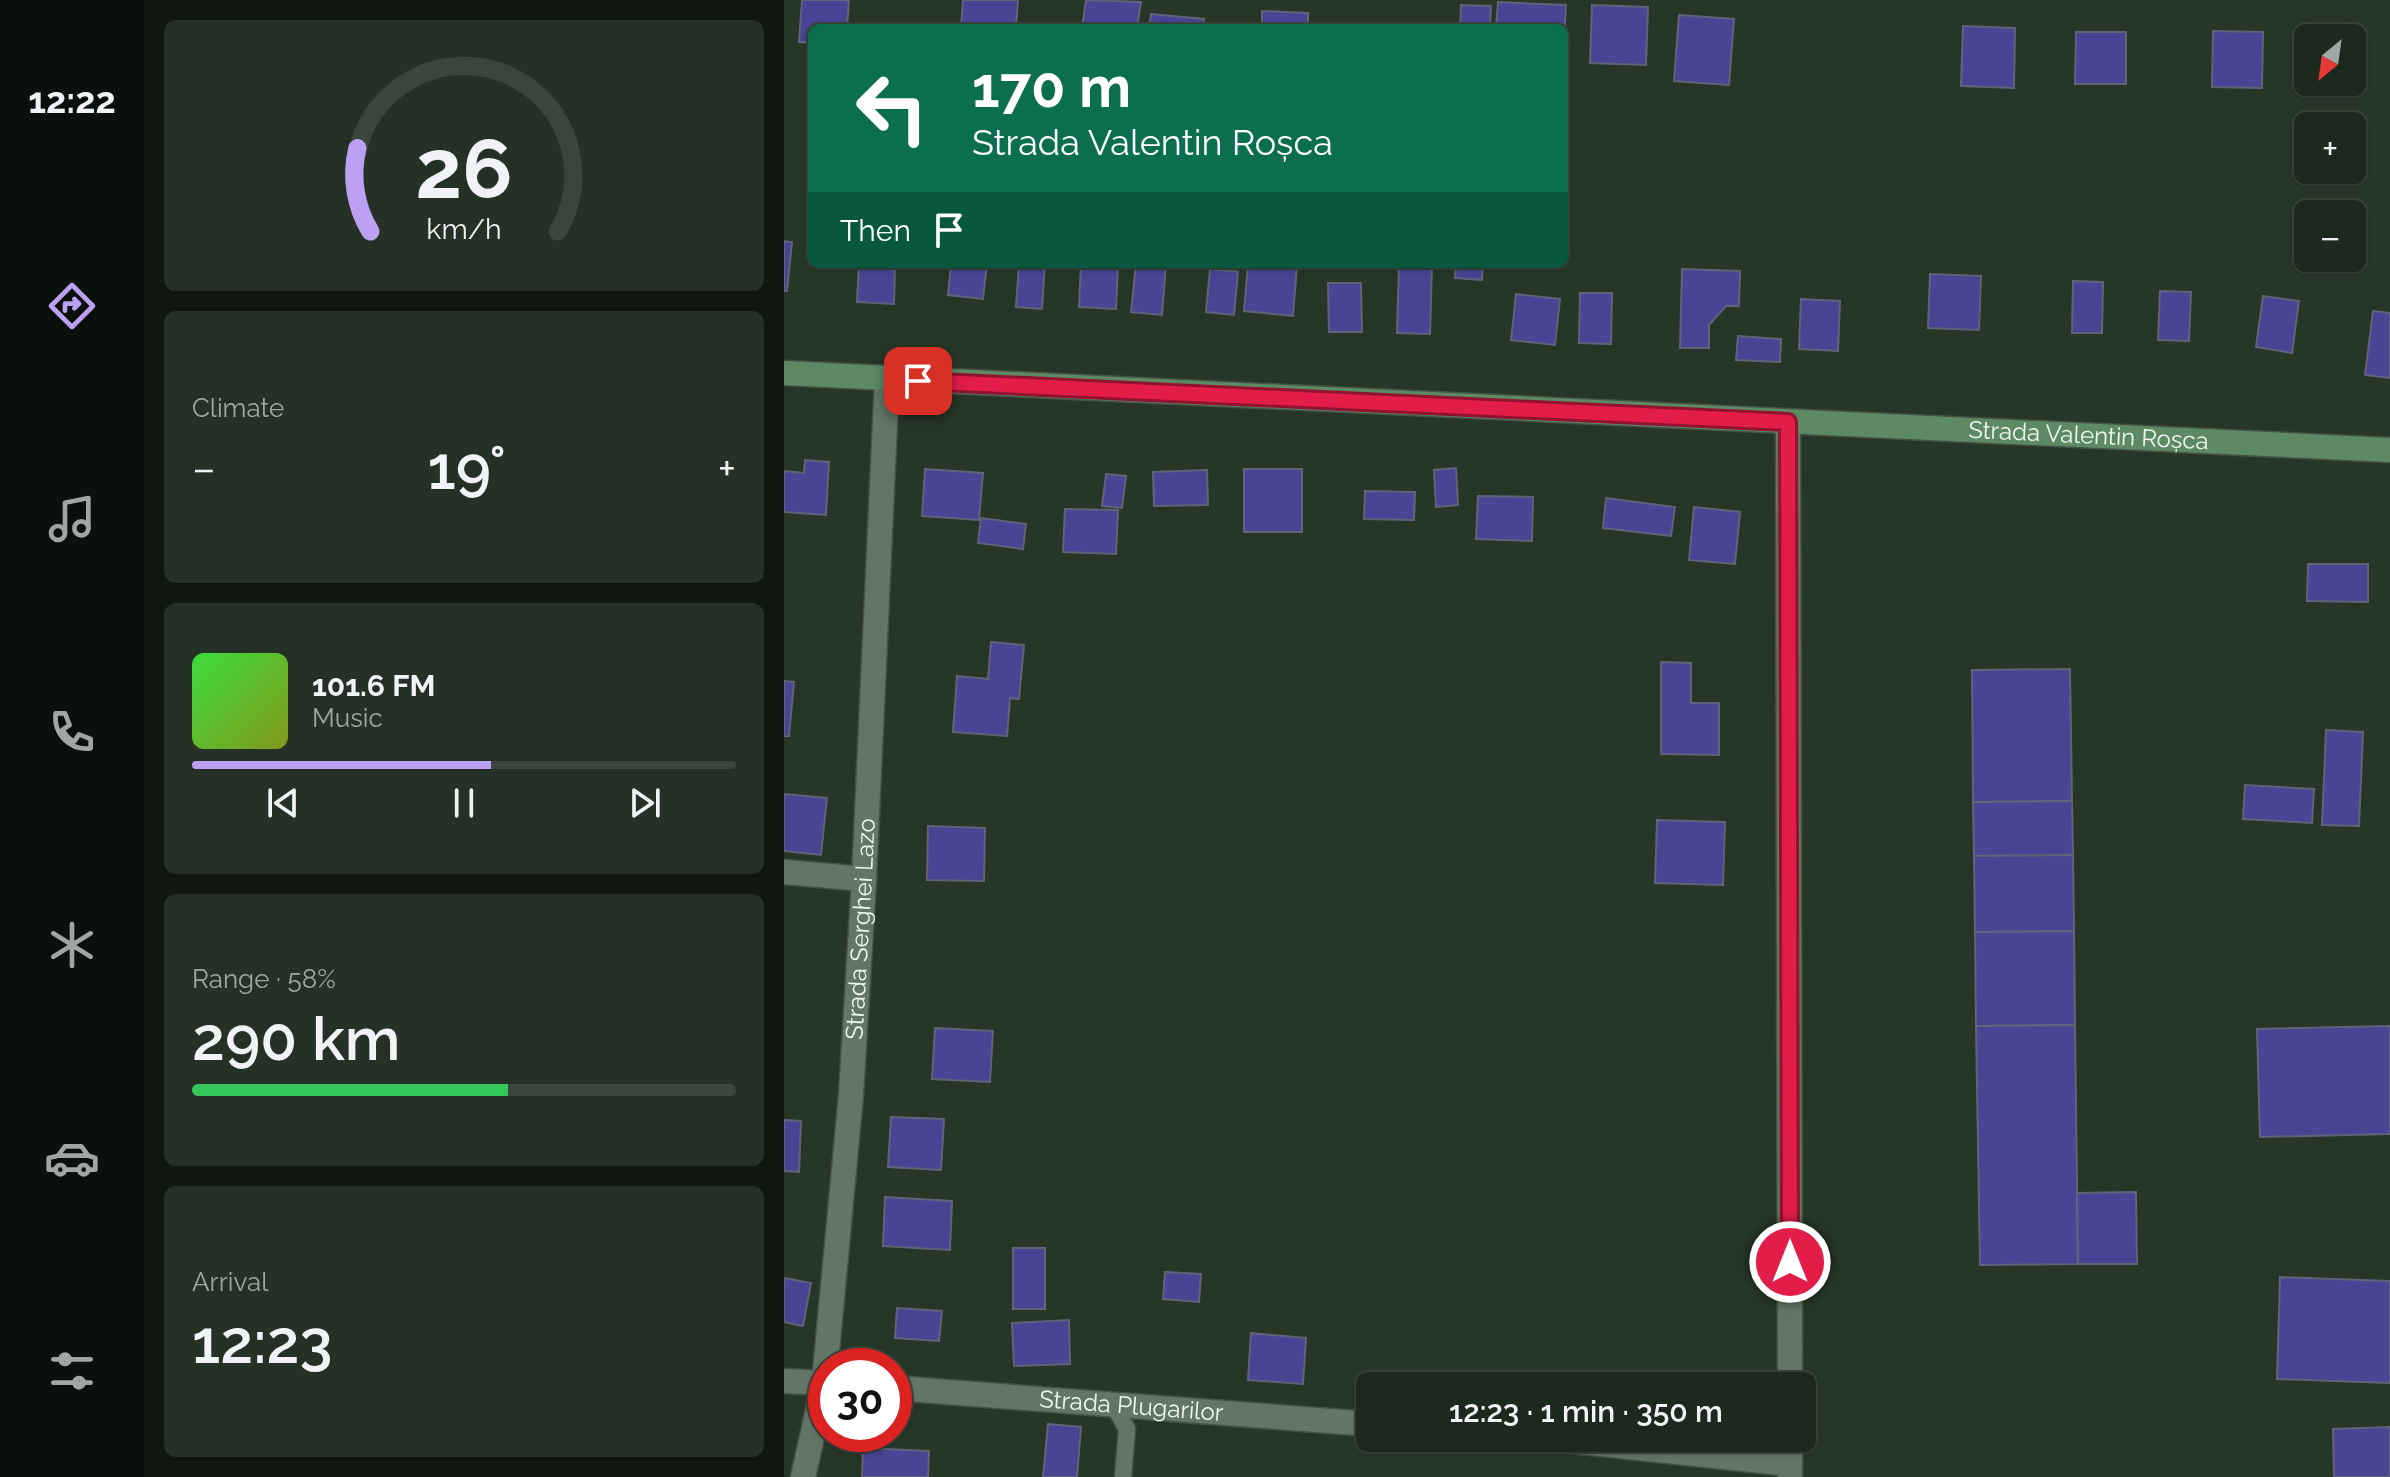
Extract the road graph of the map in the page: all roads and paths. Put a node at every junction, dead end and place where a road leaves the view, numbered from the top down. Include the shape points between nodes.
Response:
1 (784, 373) edge
2 (887, 379) junction
3 (1788, 422) junction
4 (2390, 450) edge
5 (784, 872) edge
6 (864, 879) junction
7 (828, 1348) edge
8 (1790, 1372) edge
9 (784, 1381) edge
10 (808, 1382) edge
11 (912, 1389) edge
12 (1113, 1404) junction
13 (1356, 1423) edge
14 (809, 1452) edge
15 (1648, 1452) edge
16 (1790, 1471) edge
17 (803, 1477) edge
18 (1123, 1477) edge

1 - 2 main road, Strada Valentin Roșca
2 - 3 main road, Strada Valentin Roșca
2 - 6 street, Strada Serghei Lazo
3 - 4 main road, Strada Valentin Roșca
3 - 8 street
5 - 6 street
6 - 7 street, Strada Serghei Lazo
9 - 10 street
11 - 12 street, Strada Plugarilor
12 - 13 street, Strada Plugarilor
12 - 18 lane via 1127,1429
14 - 17 street, Strada Serghei Lazo
15 - 16 street

